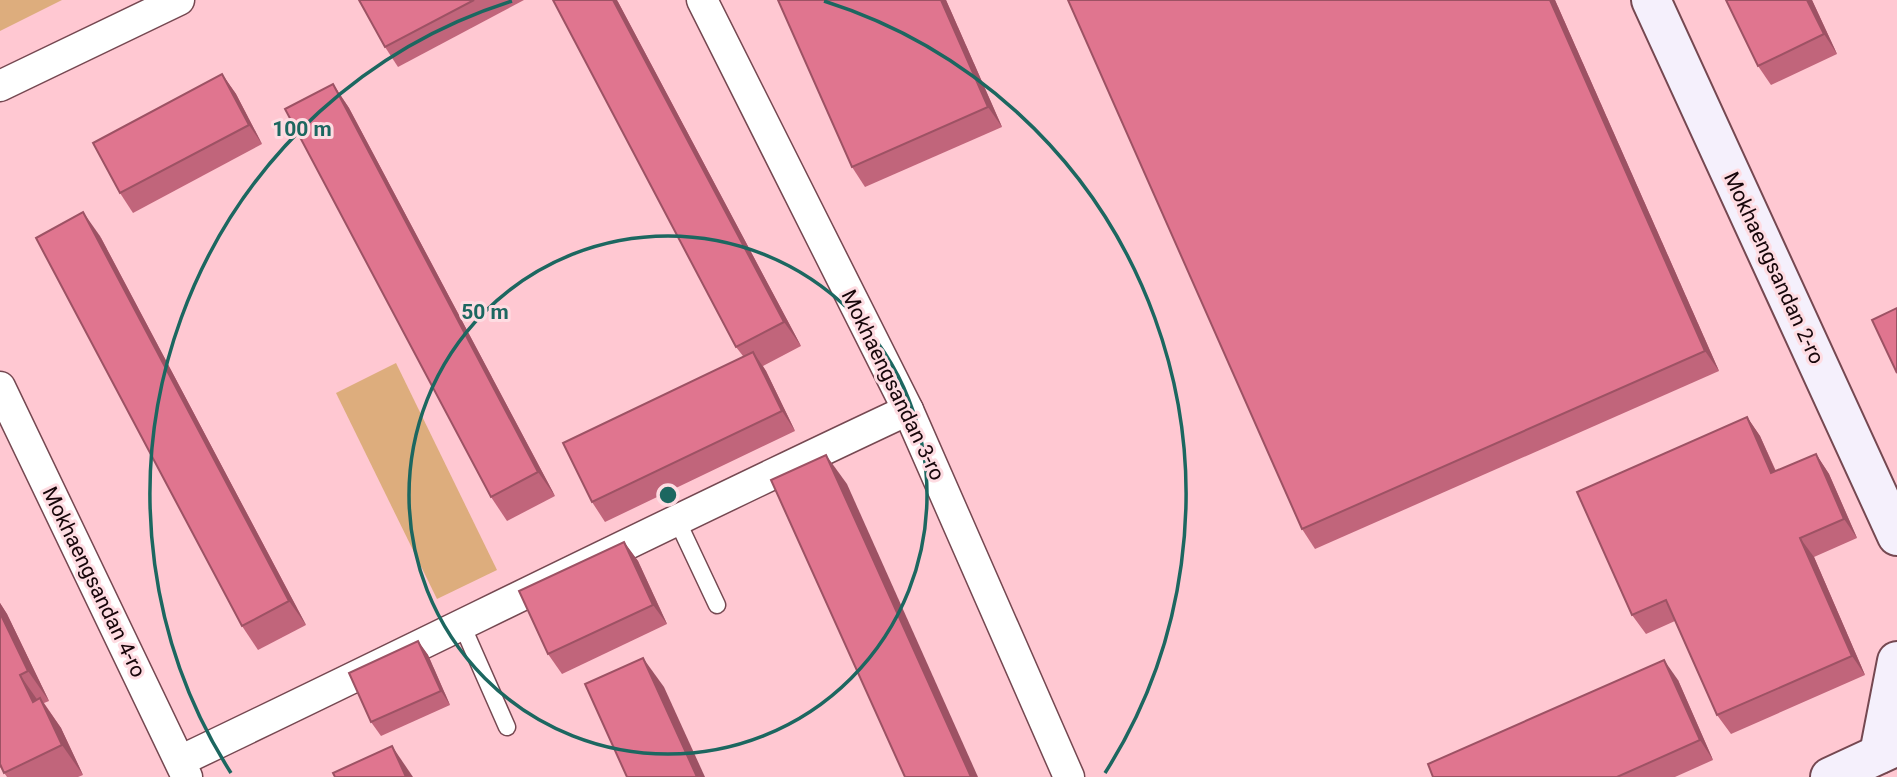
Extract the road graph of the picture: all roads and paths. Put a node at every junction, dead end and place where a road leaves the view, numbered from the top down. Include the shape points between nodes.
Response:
1 (179, 0) edge
2 (702, 0) edge
3 (1651, 0) edge
4 (0, 86) edge
5 (0, 387) edge
6 (908, 410) junction
7 (676, 518) junction
8 (1897, 536) edge
9 (717, 605) dead end
10 (462, 625) junction
11 (1897, 661) edge
12 (507, 727) dead end
13 (1888, 750) edge
14 (183, 769) edge
15 (1069, 777) edge
16 (1830, 777) edge

1 - 4 street
2 - 6 street, Mokhaengsandan 3-ro
3 - 8 street, Mokhaengsandan 2-ro
5 - 14 street, Mokhaengsandan 4-ro
6 - 7 street
6 - 15 street, Mokhaengsandan 3-ro
7 - 9 lane
7 - 10 street
10 - 12 lane
10 - 14 street
11 - 13 street
13 - 16 street

